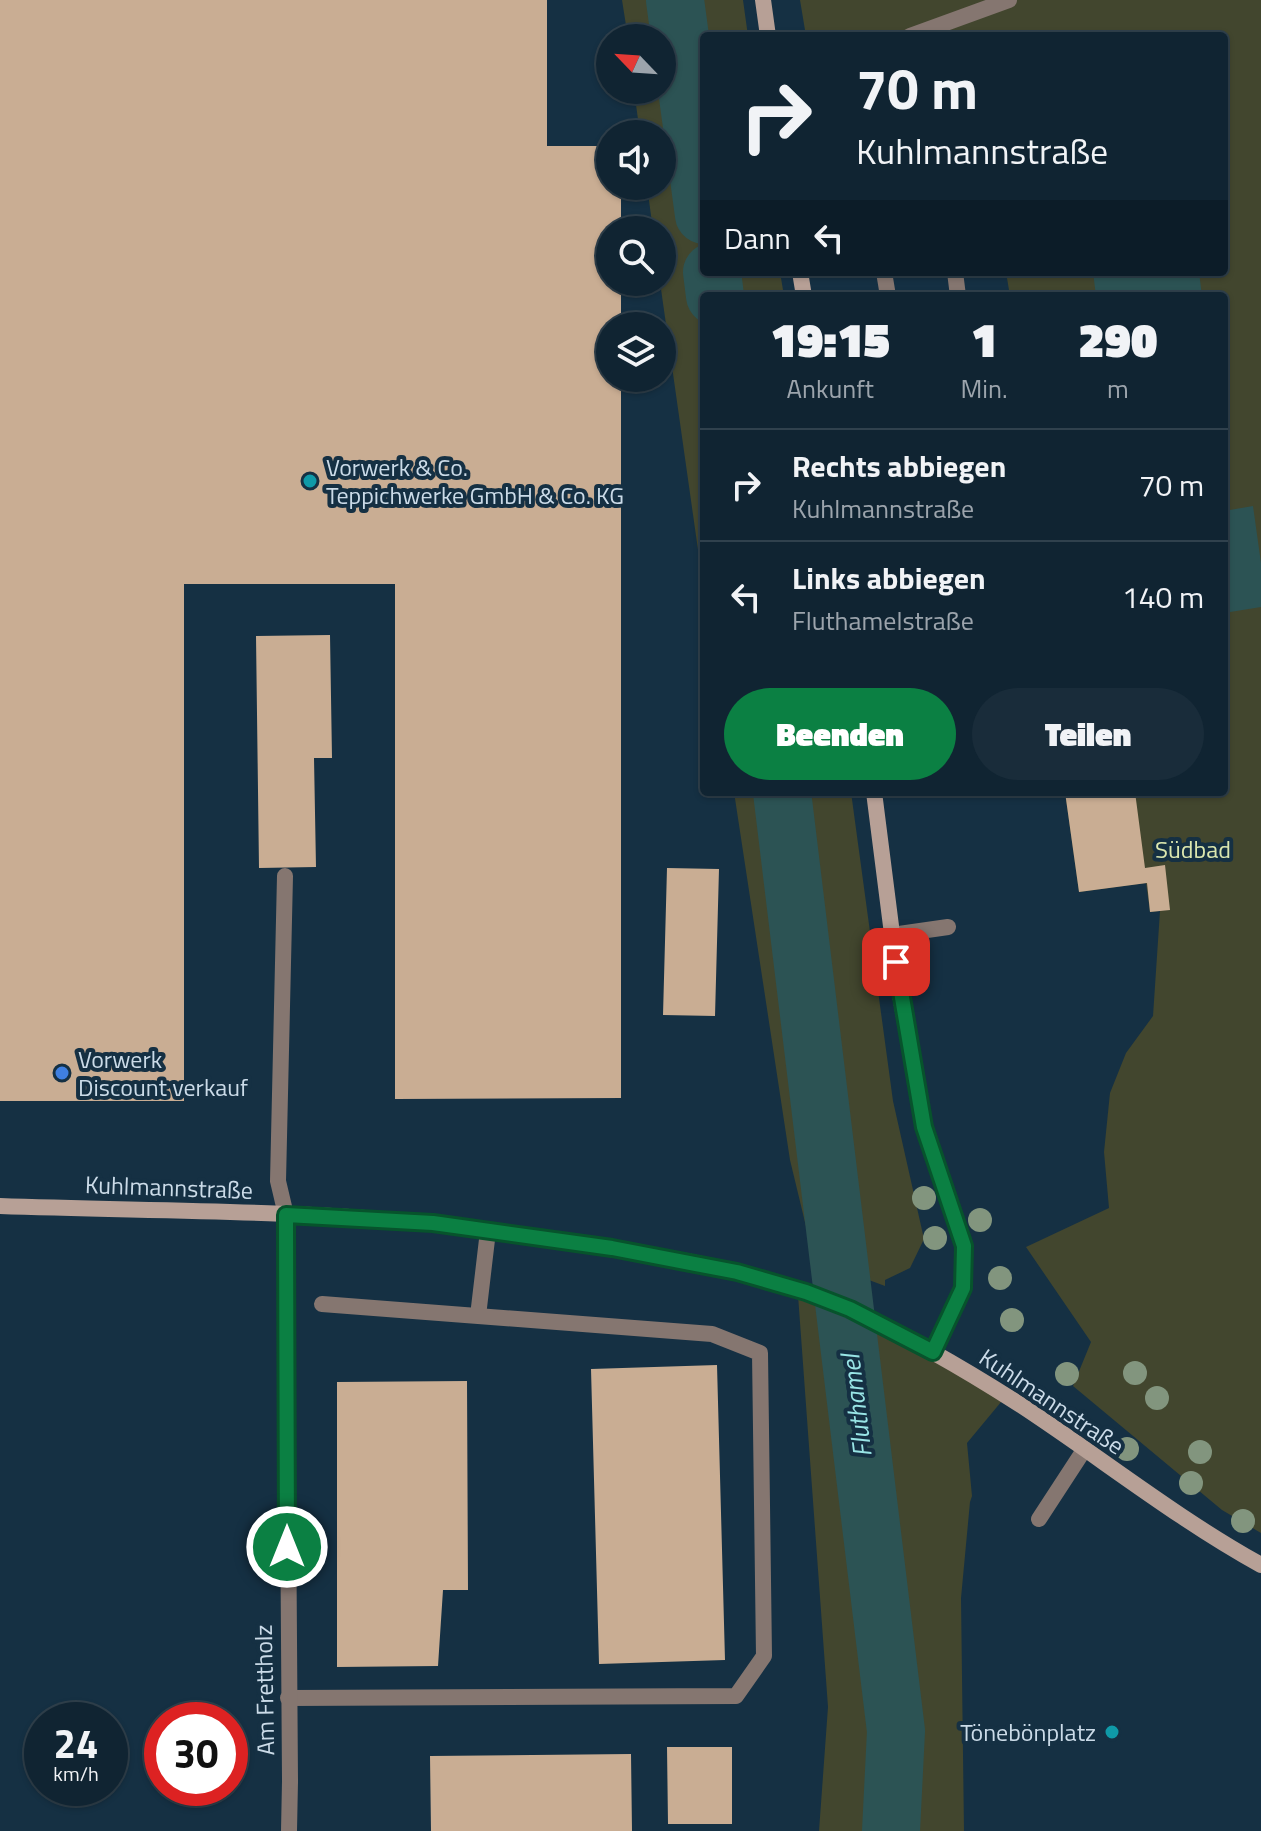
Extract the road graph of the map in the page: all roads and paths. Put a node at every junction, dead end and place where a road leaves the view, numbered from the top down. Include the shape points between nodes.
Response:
1 (763, 0) edge
2 (1009, 0) edge
3 (767, 32) edge
4 (921, 32) edge
5 (875, 796) edge
6 (285, 876) dead end
7 (948, 927) dead end
8 (892, 935) junction
9 (0, 1206) edge
10 (286, 1215) junction
11 (488, 1231) junction
12 (322, 1304) dead end
13 (478, 1316) junction
14 (933, 1352) junction
15 (1084, 1450) junction
16 (1039, 1519) dead end
17 (1261, 1565) edge
18 (288, 1698) junction
19 (289, 1831) edge

1 - 3 main road
2 - 4 street
5 - 8 main road
6 - 10 street, Am Frettholz via 278,1181
7 - 8 street
8 - 14 main road via 924,1127 964,1246 963,1288
9 - 10 main road, Kuhlmannstraße
10 - 11 main road, Kuhlmannstraße
10 - 18 street, Am Frettholz
11 - 13 street
11 - 14 main road, Kuhlmannstraße via 737,1272 806,1292
12 - 13 street
13 - 18 street via 712,1334 760,1353 764,1656 736,1696
14 - 15 main road, Kuhlmannstraße
15 - 16 street
15 - 17 main road, Kuhlmannstraße
18 - 19 street, Am Frettholz

